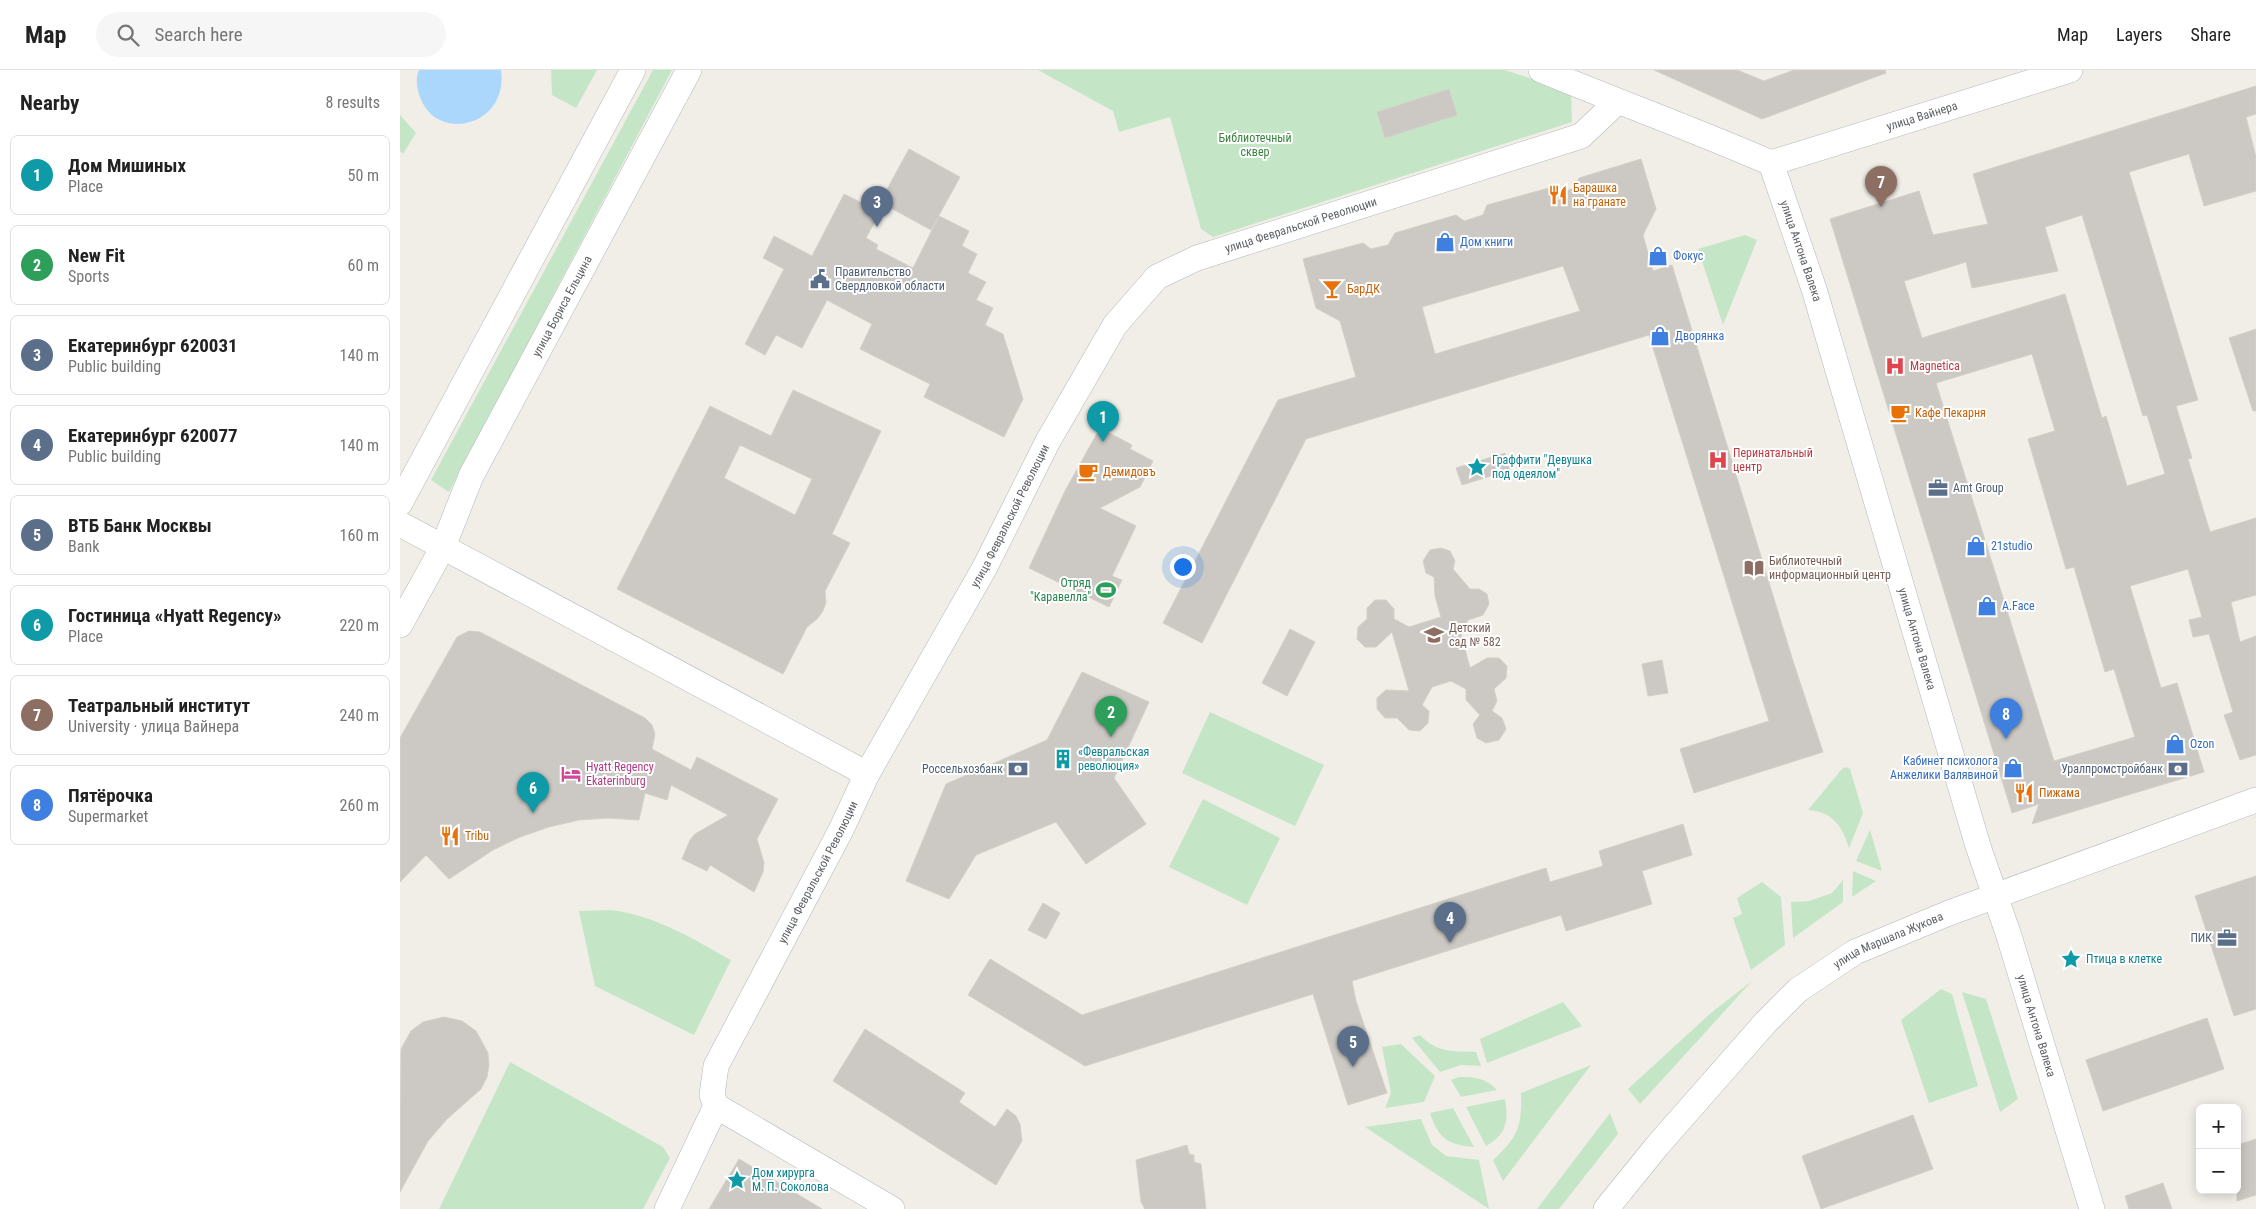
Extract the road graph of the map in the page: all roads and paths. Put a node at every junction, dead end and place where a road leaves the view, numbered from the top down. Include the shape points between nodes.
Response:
1 (634, 70) edge
2 (689, 70) edge
3 (1541, 70) edge
4 (2070, 70) edge
5 (1617, 102) junction
6 (1771, 163) junction
7 (400, 503) edge
8 (400, 524) edge
9 (443, 547) junction
10 (400, 626) edge
11 (867, 774) junction
12 (2256, 800) edge
13 (1995, 898) junction
14 (716, 1106) junction
15 (667, 1209) edge
16 (892, 1209) edge
17 (1606, 1209) edge
18 (2092, 1209) edge

1 - 7 street
2 - 9 street, улица Бориса Ельцина via 471,476
3 - 5 street
4 - 6 street, улица Вайнера
5 - 6 street via 1698,131
5 - 11 street, улица Февральской Революции via 1581,136 1197,258 1157,277 1115,325 1069,402 985,567
6 - 13 street, улица Антона Валека via 1814,289
8 - 9 street
9 - 10 street, улица Бориса Ельцина
9 - 11 street
11 - 14 street, улица Февральской Революции via 841,830 716,1066 712,1095
12 - 13 street, улица Маршала Жукова
13 - 17 street, улица Маршала Жукова via 1949,913 1855,952 1798,990 1657,1146
13 - 18 street, улица Антона Валека
14 - 15 street
14 - 16 street

